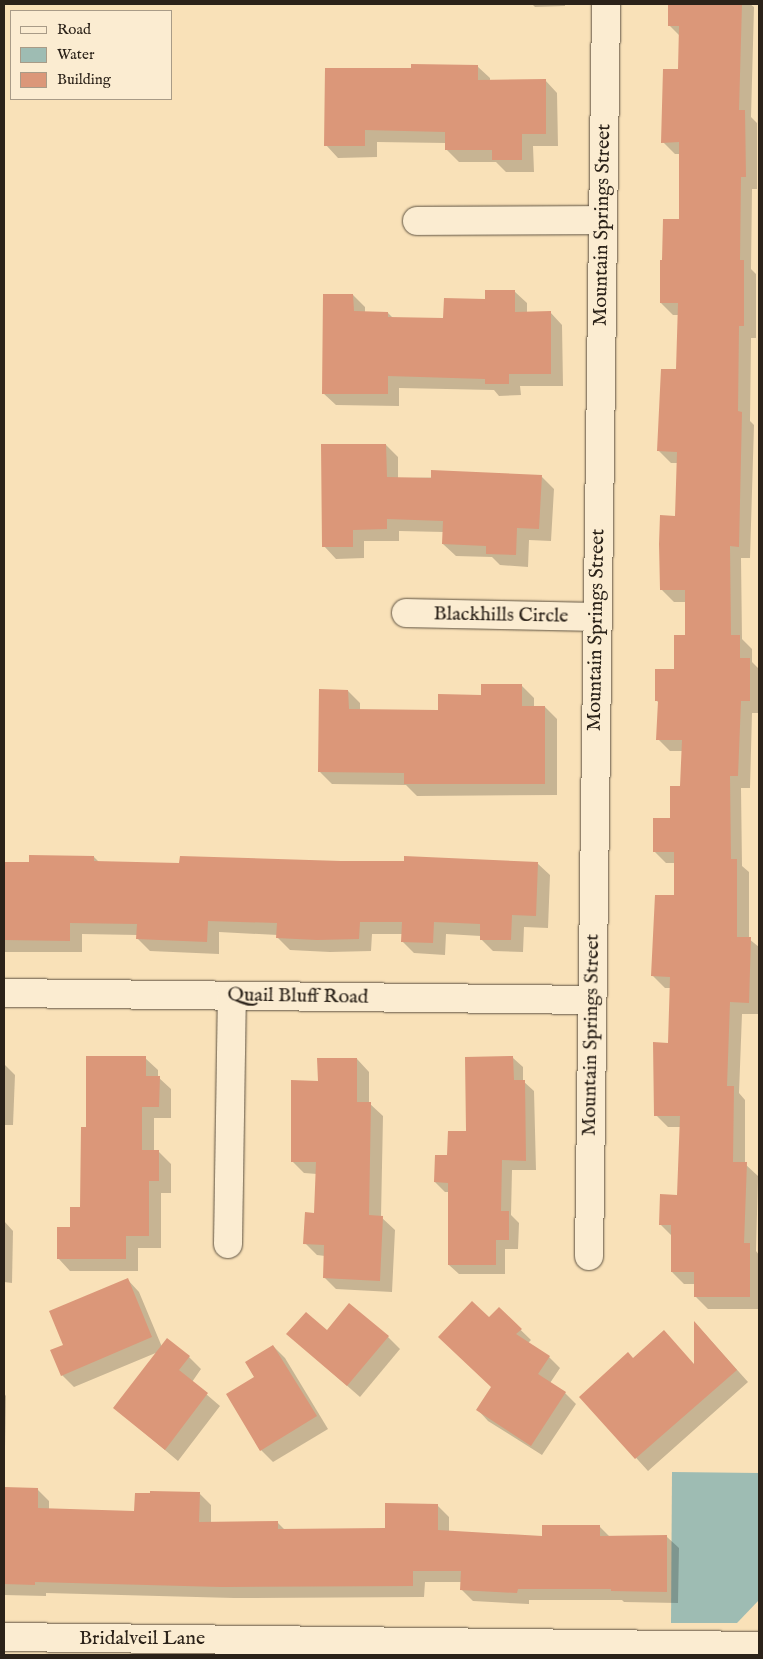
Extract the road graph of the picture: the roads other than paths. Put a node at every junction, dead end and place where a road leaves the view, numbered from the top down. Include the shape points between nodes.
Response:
1 (606, 4) edge
2 (602, 220) junction
3 (417, 221) dead end
4 (406, 613) dead end
5 (596, 617) junction
6 (4, 993) edge
7 (232, 996) junction
8 (592, 1000) junction
9 (228, 1244) dead end
10 (589, 1256) dead end
11 (4, 1637) edge
12 (759, 1646) edge
13 (594, 1649) edge

1 - 2 street, Mountain Springs Street
2 - 3 street
2 - 5 street, Mountain Springs Street
4 - 5 street, Blackhills Circle
5 - 8 street, Mountain Springs Street
6 - 7 street, Quail Bluff Road
7 - 8 street, Quail Bluff Road
7 - 9 street
8 - 10 street, Mountain Springs Street
11 - 13 street, Bridalveil Lane
12 - 13 street, Bridalveil Lane

